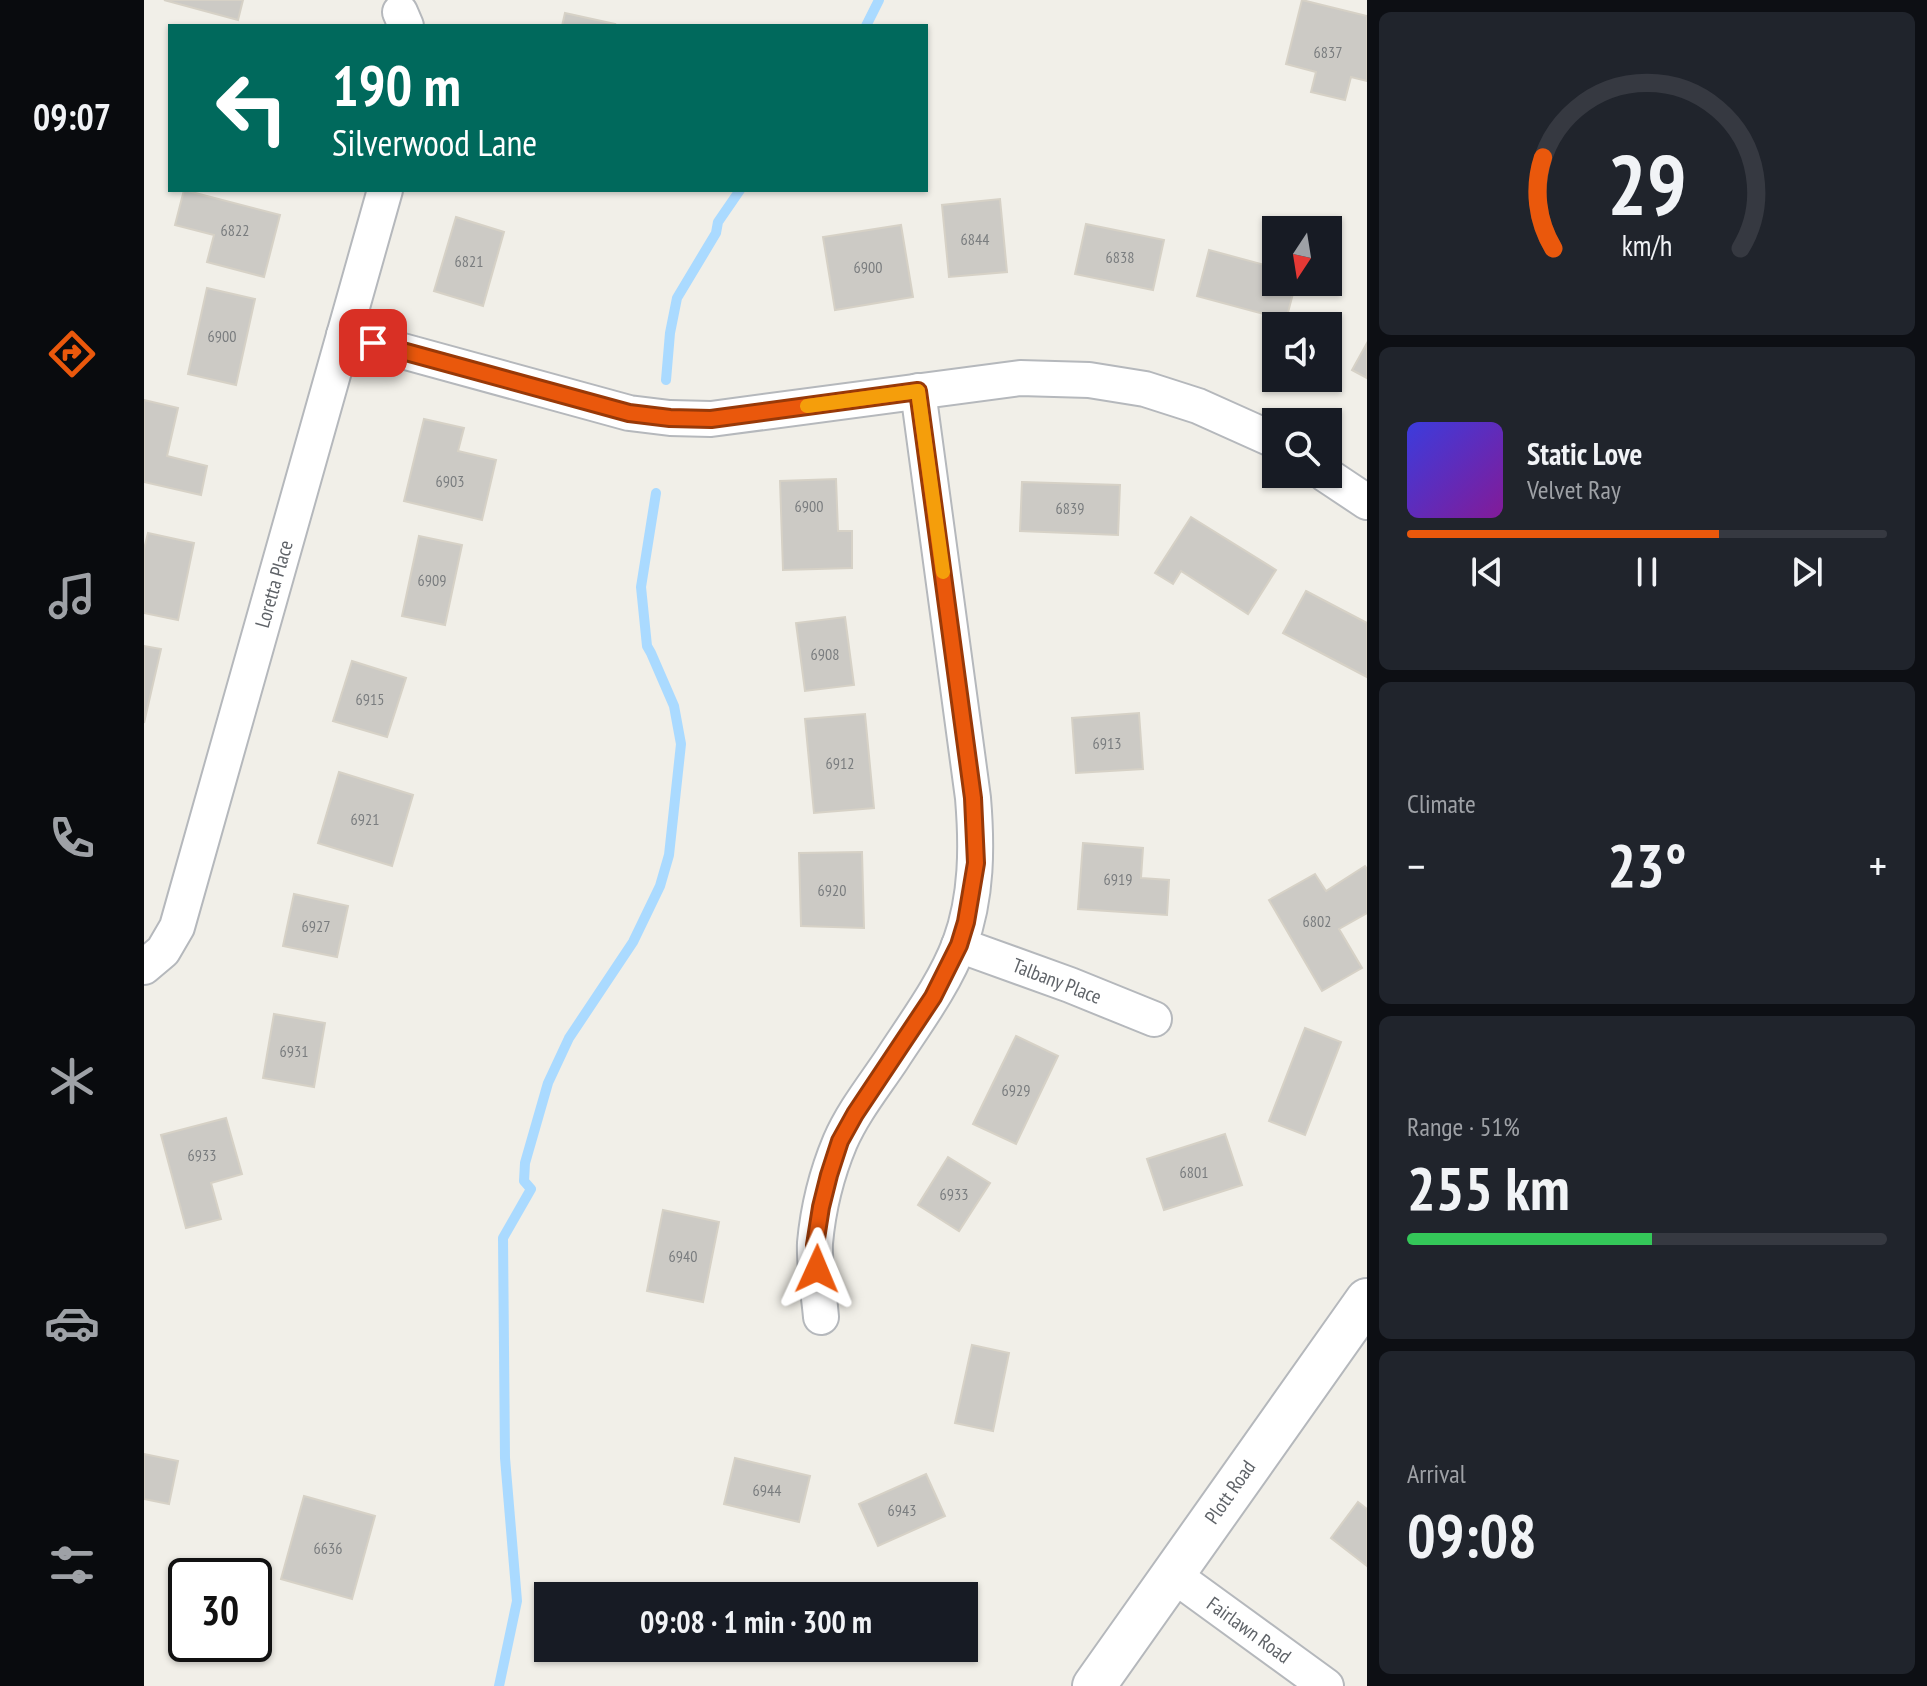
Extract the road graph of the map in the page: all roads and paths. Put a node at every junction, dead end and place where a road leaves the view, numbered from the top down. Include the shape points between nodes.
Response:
1 (384, 192) edge
2 (344, 335) junction
3 (918, 391) junction
4 (1262, 435) edge
5 (1342, 485) edge
6 (1367, 502) edge
7 (959, 945) junction
8 (144, 967) edge
9 (1154, 1019) dead end
10 (1367, 1300) edge
11 (821, 1317) dead end
12 (1172, 1574) junction
13 (1094, 1686) edge
14 (1326, 1686) edge

1 - 2 street, Loretta Place
2 - 3 street via 629,413 670,418 711,419
2 - 8 street, Loretta Place via 177,927 163,951
3 - 4 street via 1020,378 1089,380 1145,389
3 - 7 street via 973,798 976,863
5 - 6 street
7 - 9 street, Talbany Place
7 - 11 street via 933,997 840,1141 815,1245
10 - 12 street, Plott Road
12 - 13 street, Plott Road
12 - 14 street, Fairlawn Road

